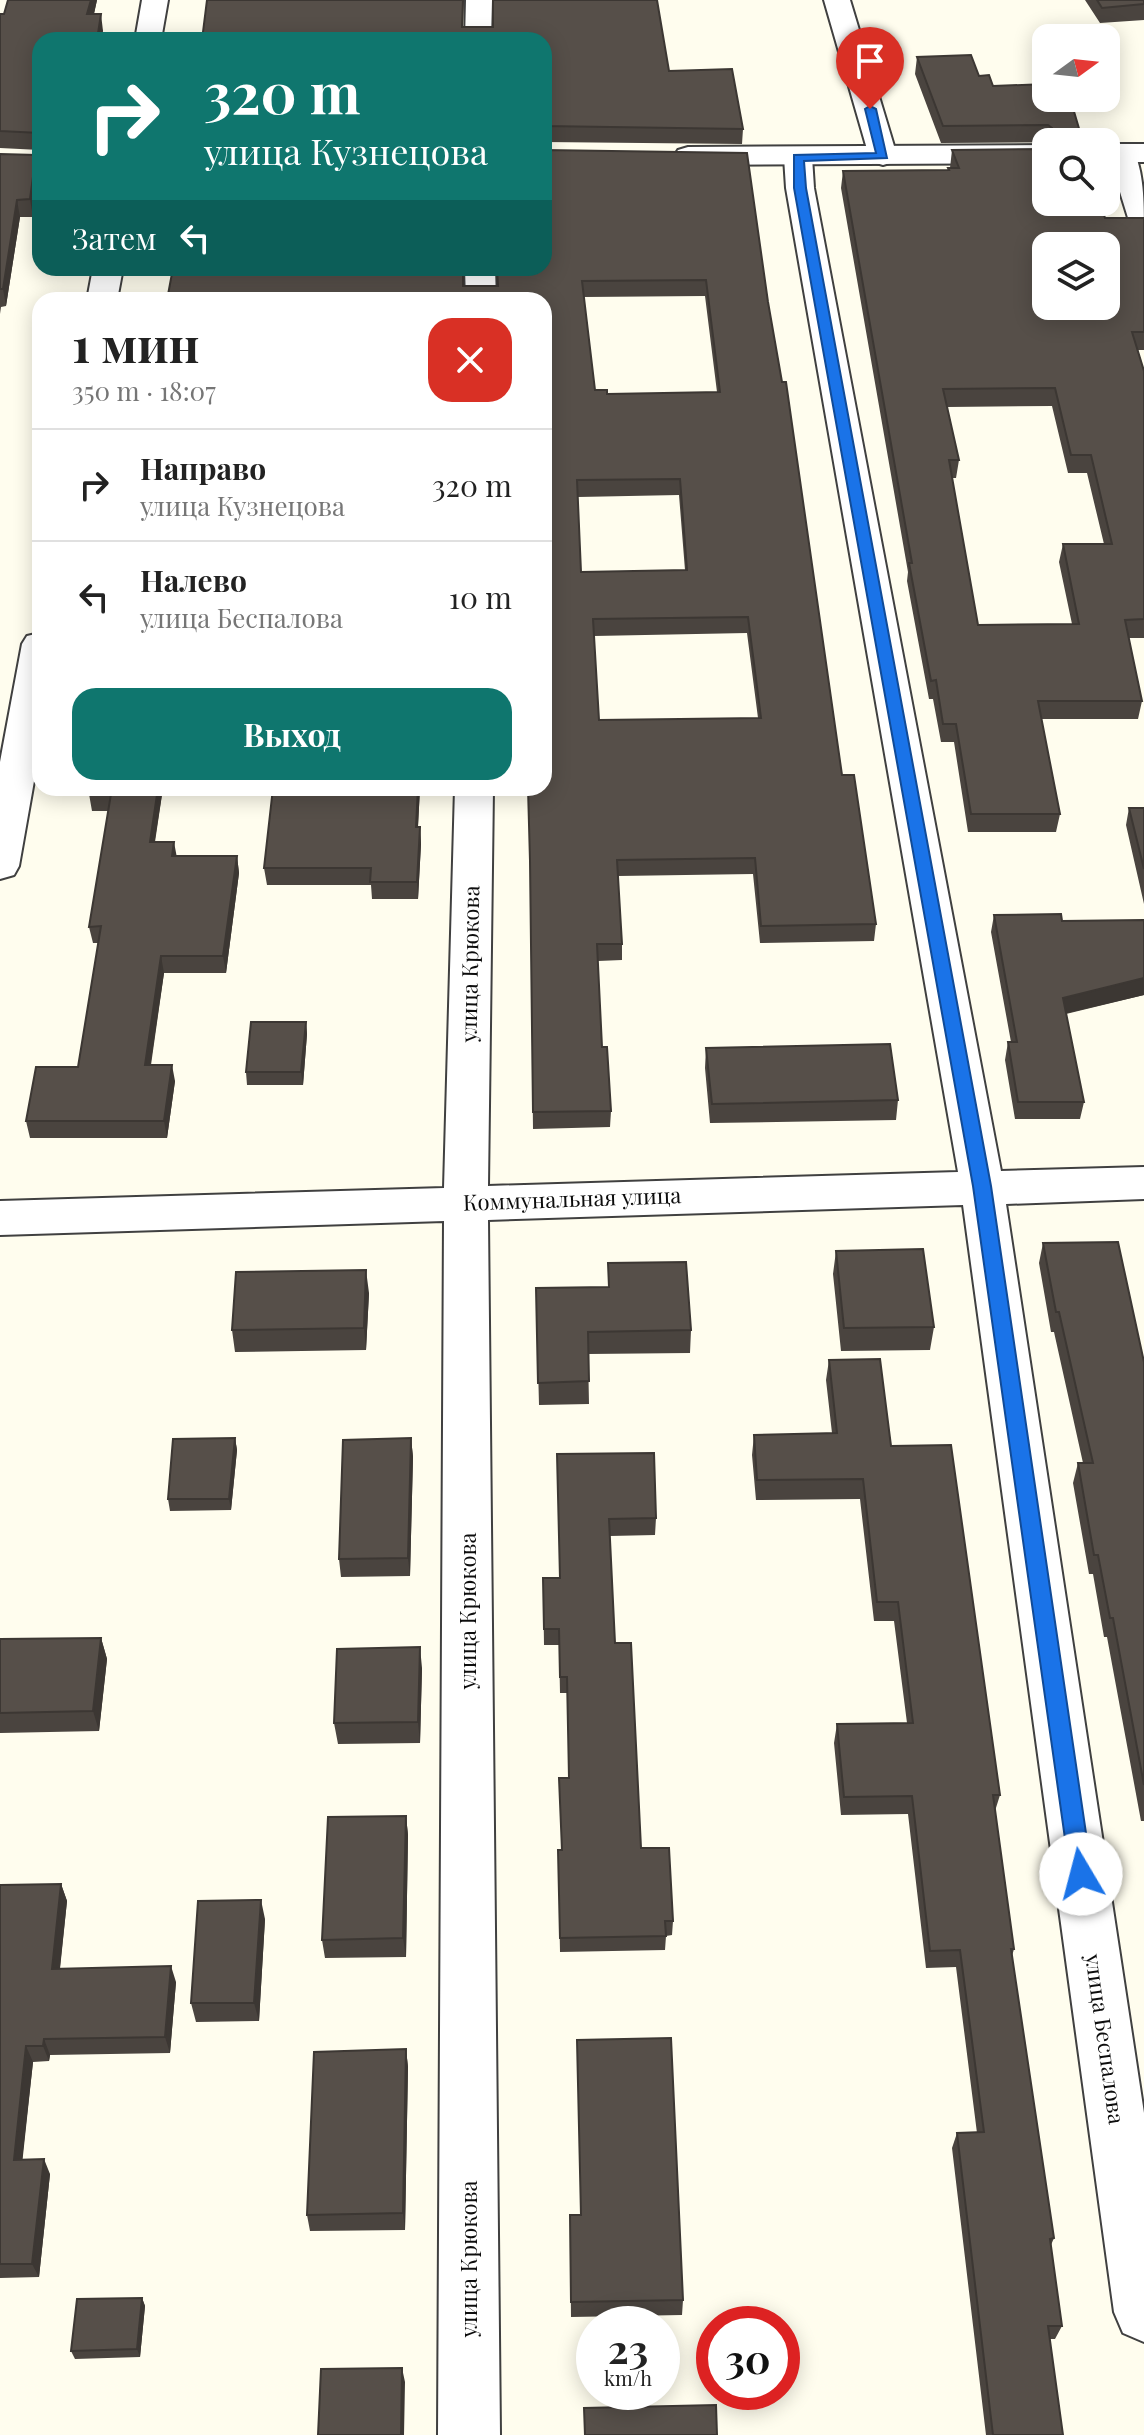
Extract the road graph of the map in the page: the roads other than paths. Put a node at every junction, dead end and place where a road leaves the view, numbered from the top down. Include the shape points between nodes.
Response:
1 (155, 0) edge
2 (479, 0) edge
3 (837, 0) edge
4 (149, 32) edge
5 (478, 32) edge
6 (1124, 153) edge
7 (1032, 154) edge
8 (655, 156) edge
9 (883, 156) junction
10 (798, 157) junction
11 (1144, 221) edge
12 (32, 688) edge
13 (474, 796) edge
14 (0, 866) edge
15 (1144, 1183) edge
16 (982, 1186) junction
17 (467, 1202) junction
18 (0, 1218) edge
19 (1144, 2312) edge
20 (469, 2435) edge

1 - 4 street
2 - 5 street
3 - 9 street
6 - 11 street
7 - 9 street
8 - 10 street
9 - 10 street
10 - 16 street, улица Беспалова
12 - 14 street
13 - 17 street, улица Крюкова
15 - 16 street, Коммунальная улица
16 - 17 street, Коммунальная улица
16 - 19 street, улица Беспалова
17 - 18 street, Коммунальная улица
17 - 20 street, улица Крюкова

